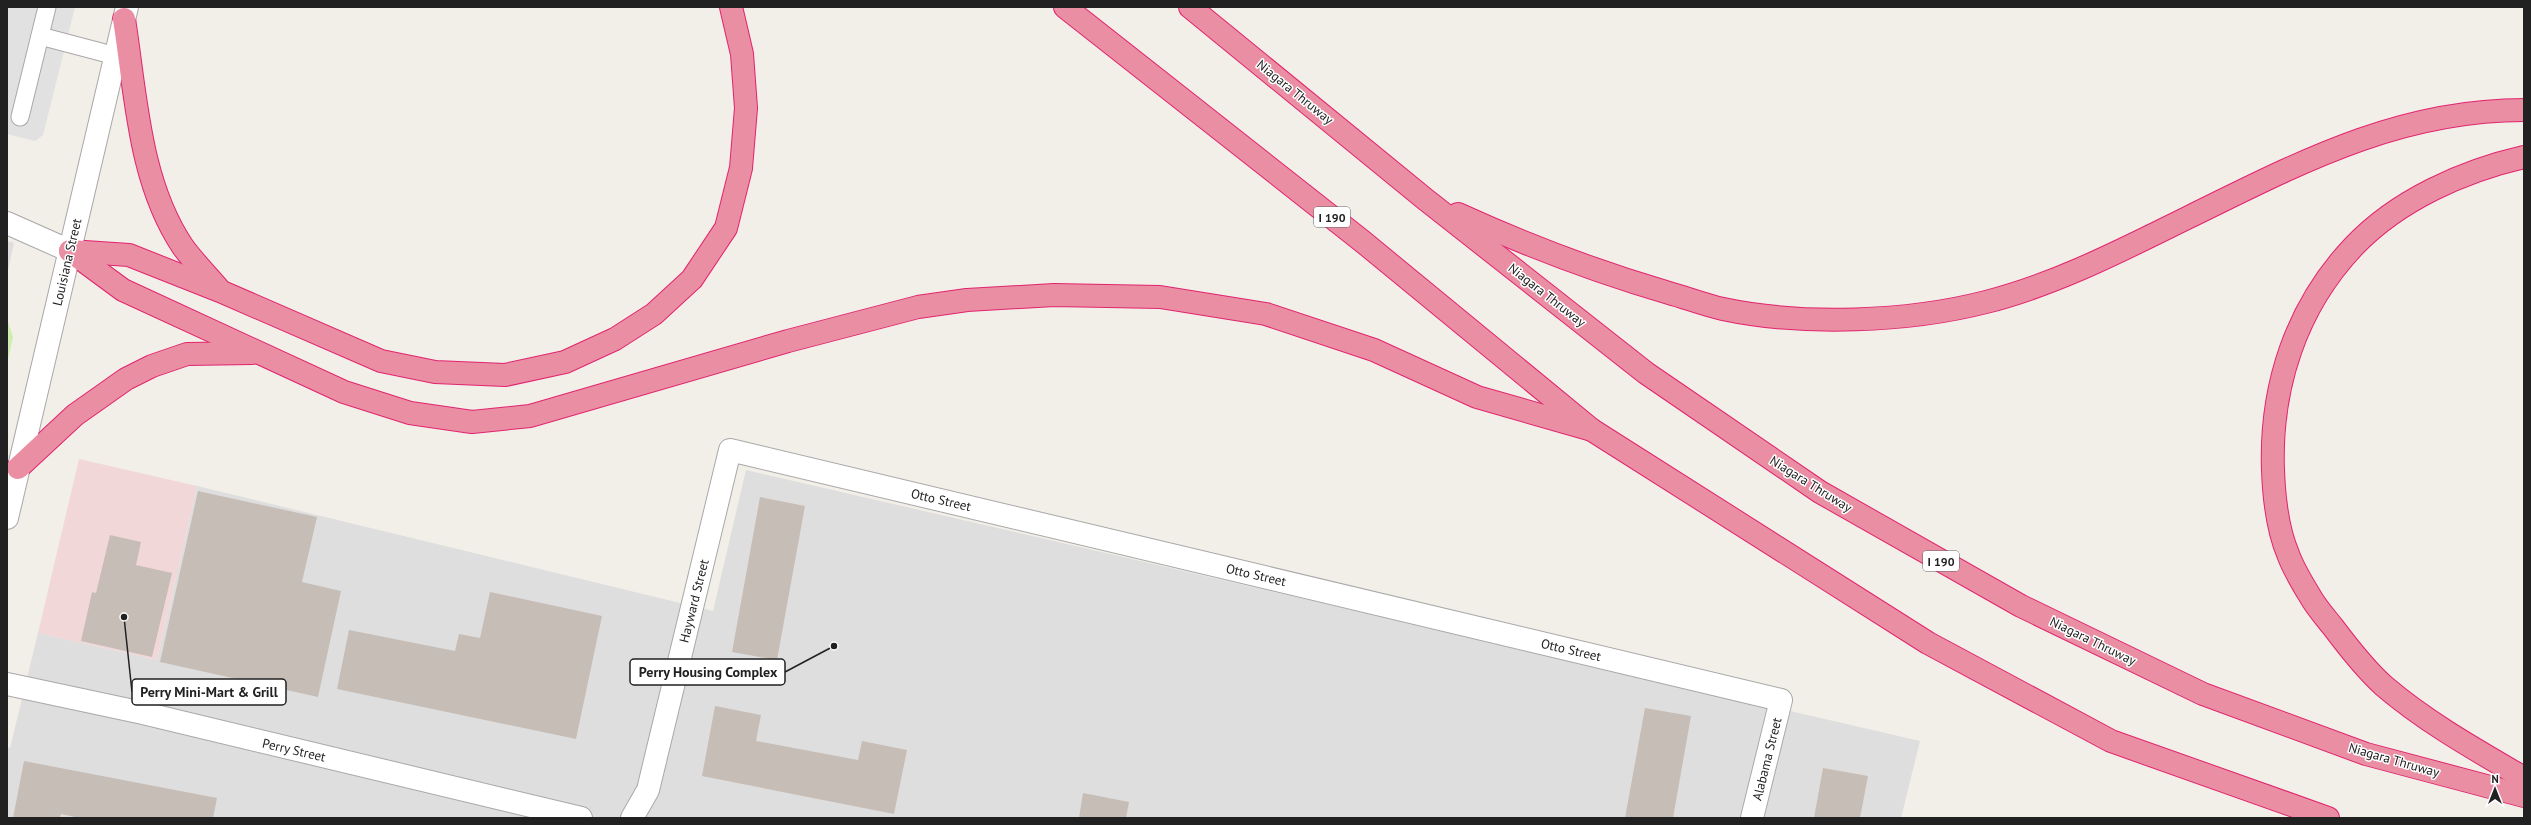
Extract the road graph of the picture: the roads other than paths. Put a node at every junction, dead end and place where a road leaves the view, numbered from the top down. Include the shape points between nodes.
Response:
1 (47, 7) edge
2 (731, 7) edge
3 (1065, 7) edge
4 (1190, 7) edge
5 (126, 13) edge
6 (40, 36) junction
7 (116, 56) junction
8 (2524, 110) edge
9 (20, 116) dead end
10 (2524, 157) edge
11 (1425, 199) junction
12 (7, 223) edge
13 (70, 251) junction
14 (220, 291) junction
15 (259, 352) junction
16 (1592, 430) junction
17 (730, 450) joint
18 (18, 468) junction
19 (7, 518) edge
20 (7, 684) edge
21 (1781, 700) joint
22 (2524, 778) edge
23 (2524, 796) edge
24 (581, 818) edge
25 (632, 818) edge
26 (1752, 818) edge
27 (2328, 818) edge

1 - 6 lane
2 - 14 highway via 742,54 746,108 742,168 726,228 692,279 654,314 614,339 565,362 505,375 435,372 382,361
3 - 16 highway, I 190 via 1362,241
4 - 11 highway, Niagara Thruway / I 190
5 - 7 street, Louisiana Street
5 - 14 highway via 144,146 160,203 183,246
6 - 7 lane
6 - 9 lane
7 - 13 street, Louisiana Street
8 - 11 highway via 2434,118 2356,140 2288,168 2155,234 2046,282 1987,302 1924,314 1854,319 1798,318 1759,315 1721,308 1591,268 1494,230
10 - 22 highway via 2470,173 2429,192 2392,215 2356,244 2325,280 2299,327 2279,383 2272,440 2274,500 2288,554 2311,598 2346,645 2384,685 2446,732
11 - 23 highway, Niagara Thruway / I 190 via 1646,373 1781,466 1820,492 2021,606 2203,694 2366,754
12 - 13 street
13 - 14 highway via 129,255
13 - 15 highway via 123,290
13 - 18 street, Louisiana Street
15 - 16 highway via 344,392 410,413 472,422 530,416 788,341 918,307 967,300 1054,295 1160,297 1266,314 1374,350 1477,397
15 - 18 highway via 187,354 152,366 126,379 75,415
16 - 27 highway, I 190 via 1928,643 2111,741
17 - 21 street, Otto Street
17 - 25 street, Hayward Street via 648,790
18 - 19 street, Louisiana Street
20 - 24 street, Perry Street via 143,713
21 - 26 street, Alabama Street

